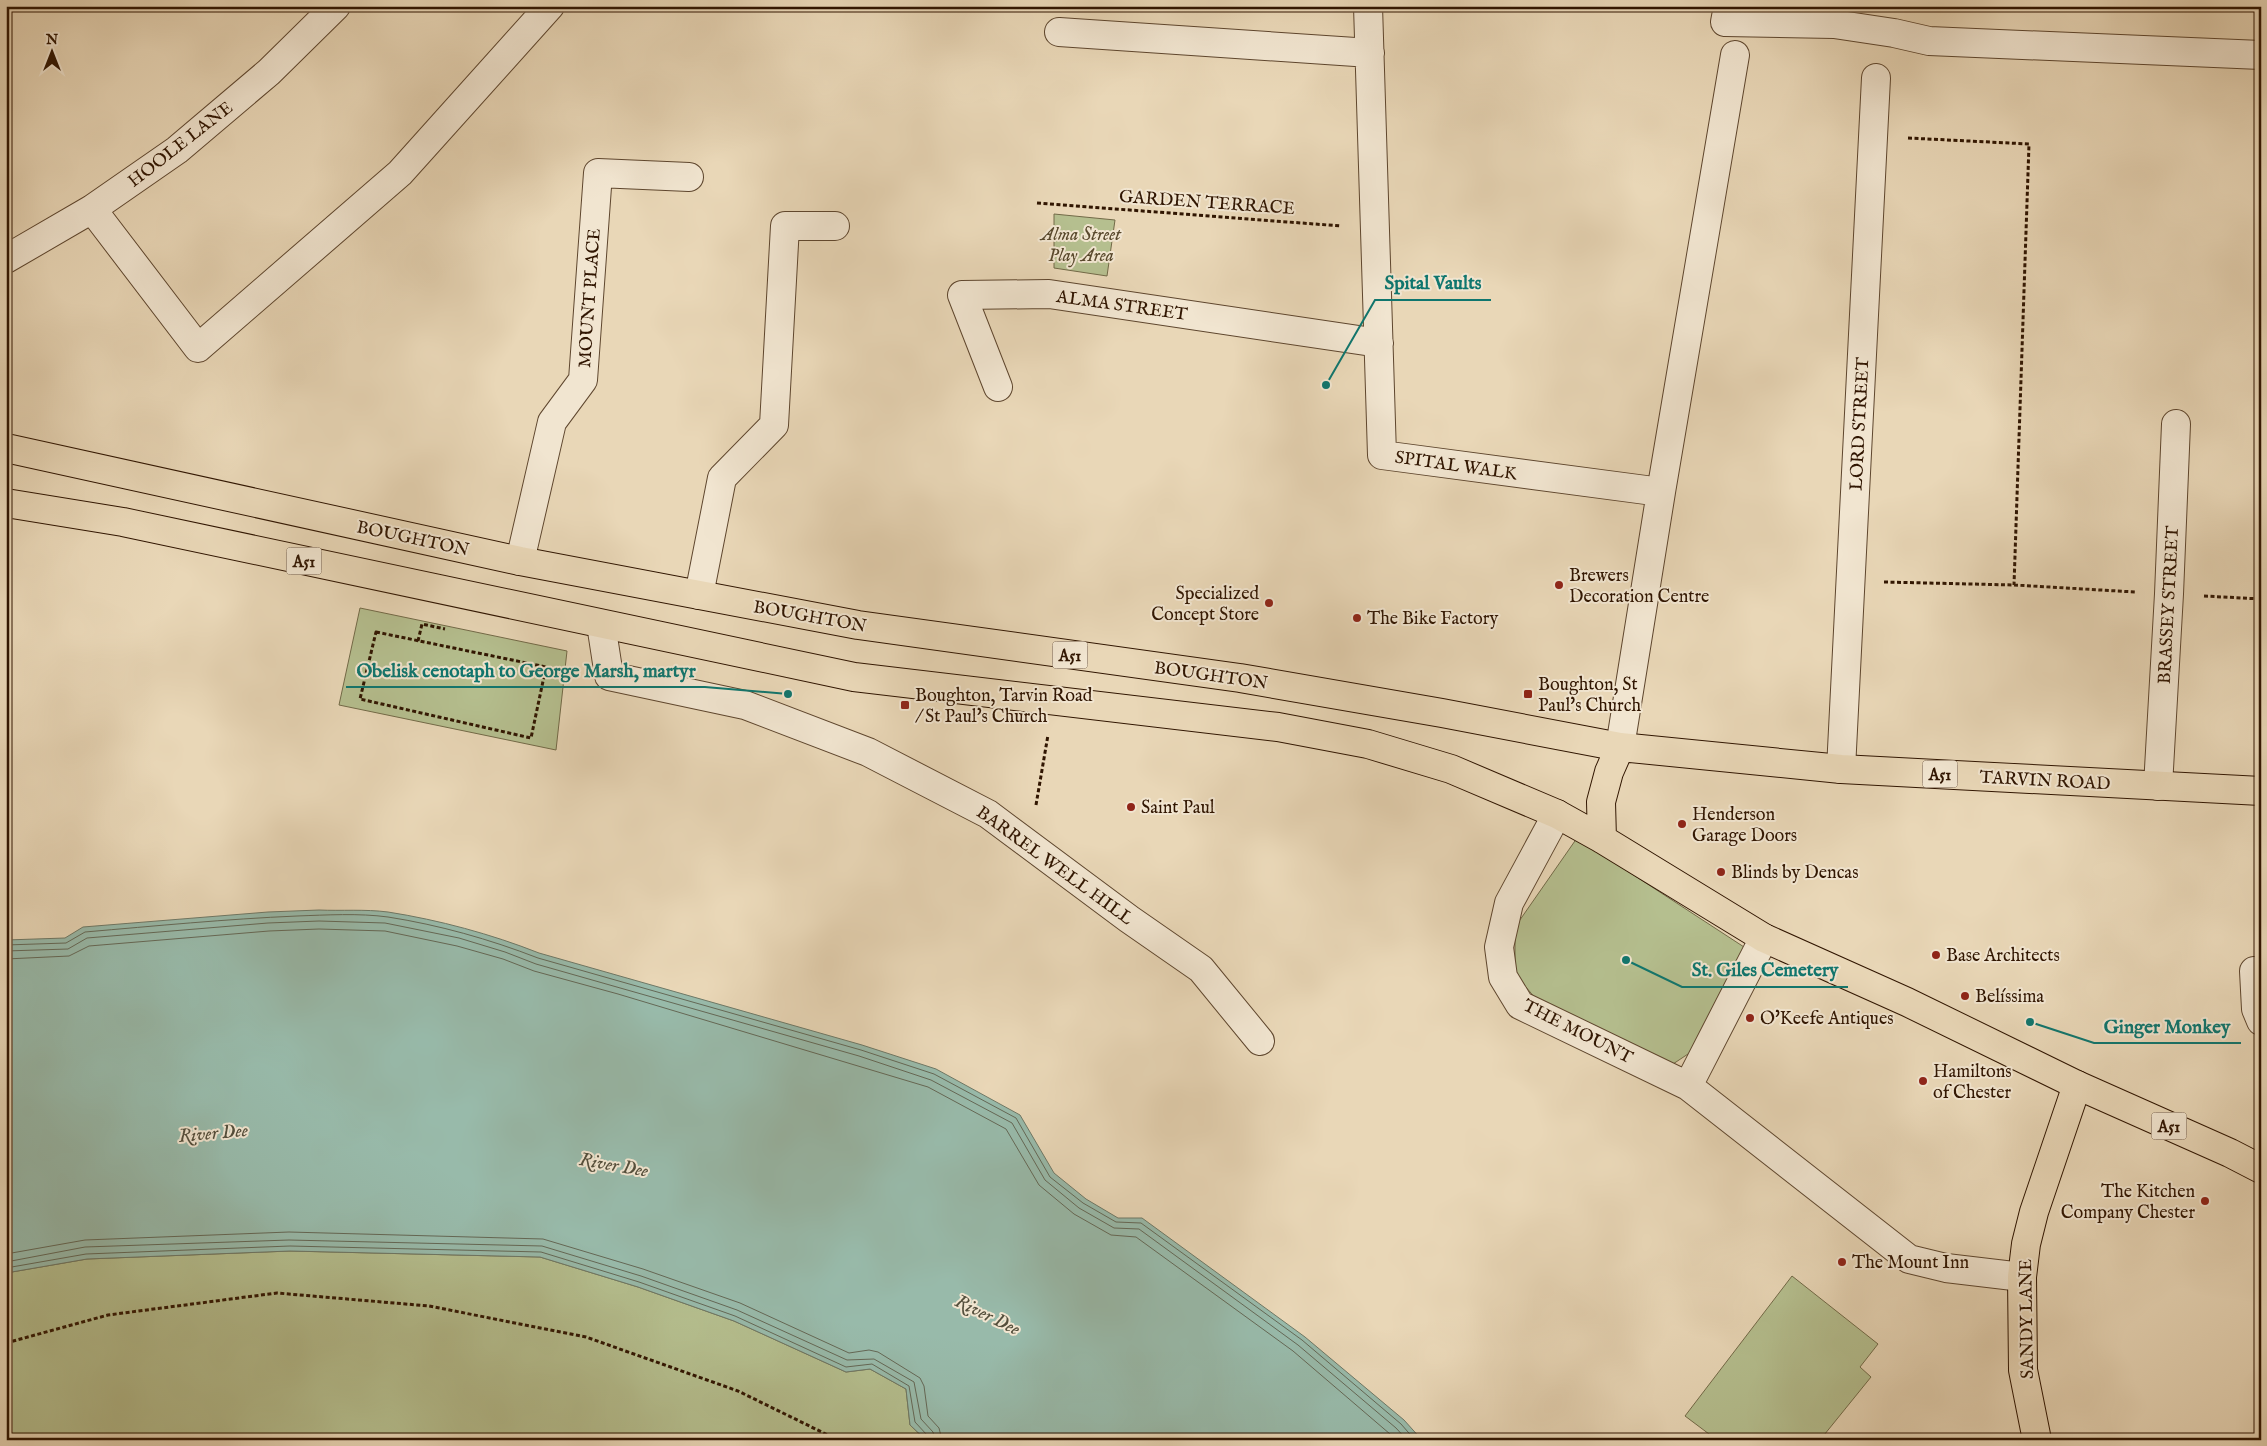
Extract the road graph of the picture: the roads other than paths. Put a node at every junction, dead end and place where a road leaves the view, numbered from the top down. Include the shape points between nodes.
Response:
1 (336, 6) edge
2 (1368, 6) edge
3 (1728, 6) edge
4 (545, 8) edge
5 (1059, 32) dead end
6 (1370, 53) junction
7 (1736, 55) dead end
8 (2261, 55) edge
9 (1876, 78) dead end
10 (689, 177) dead end
11 (92, 209) junction
12 (835, 226) dead end
13 (6, 259) edge
14 (1379, 343) junction
15 (998, 387) dead end
16 (2176, 424) dead end
17 (6, 448) edge
18 (1660, 492) junction
19 (6, 503) edge
20 (520, 561) junction
21 (699, 595) junction
22 (601, 624) junction
23 (1620, 747) junction
24 (1841, 769) junction
25 (2158, 786) junction
26 (2261, 792) edge
27 (1557, 814) junction
28 (1602, 839) junction
29 (1764, 938) junction
30 (2254, 971) dead end
31 (2261, 1021) edge
32 (1260, 1042) dead end
33 (2077, 1085) junction
34 (1688, 1086) junction
35 (2261, 1169) edge
36 (2022, 1277) junction
37 (2037, 1440) edge

1 - 11 street, HOOLE LANE via 269,72 177,150
2 - 6 street, SPITAL WALK
3 - 8 street via 1725,22 1834,24 1929,41
4 - 11 street via 400,173 198,348
5 - 6 street
6 - 14 street, SPITAL WALK
7 - 18 street
9 - 24 street, LORD STREET
10 - 20 street, MOUNT PLACE via 598,173 583,380 552,422
11 - 13 street, HOOLE LANE
12 - 21 street via 785,226 774,425 722,478
14 - 15 street, ALMA STREET via 1049,294 962,295
14 - 18 street, SPITAL WALK via 1382,455
16 - 25 street, BRASSEY STREET
17 - 20 main road, BOUGHTON / A51
18 - 23 street
19 - 22 main road, A51 via 123,522
20 - 21 main road, BOUGHTON / A51
21 - 23 main road, BOUGHTON / A51 via 858,625 1240,678
22 - 27 main road, A51 via 854,677 1278,727 1368,744 1451,769
22 - 32 street, BARREL WELL HILL via 609,676 745,706 868,752 988,814 1201,969
23 - 24 main road, TARVIN ROAD / A51
23 - 28 main road via 1601,802
24 - 25 main road, TARVIN ROAD / A51
25 - 26 main road, TARVIN ROAD / A51
27 - 28 main road, A51
27 - 34 street, THE MOUNT via 1509,903 1499,947 1503,977 1520,1005
28 - 29 main road, A51
29 - 33 main road, A51 via 1907,1002
29 - 34 street
30 - 31 street via 2256,1009
33 - 35 main road, A51
33 - 36 main road, SANDY LANE via 2034,1212
34 - 36 street, THE MOUNT via 1909,1259 1946,1268
36 - 37 main road, SANDY LANE via 2023,1370

